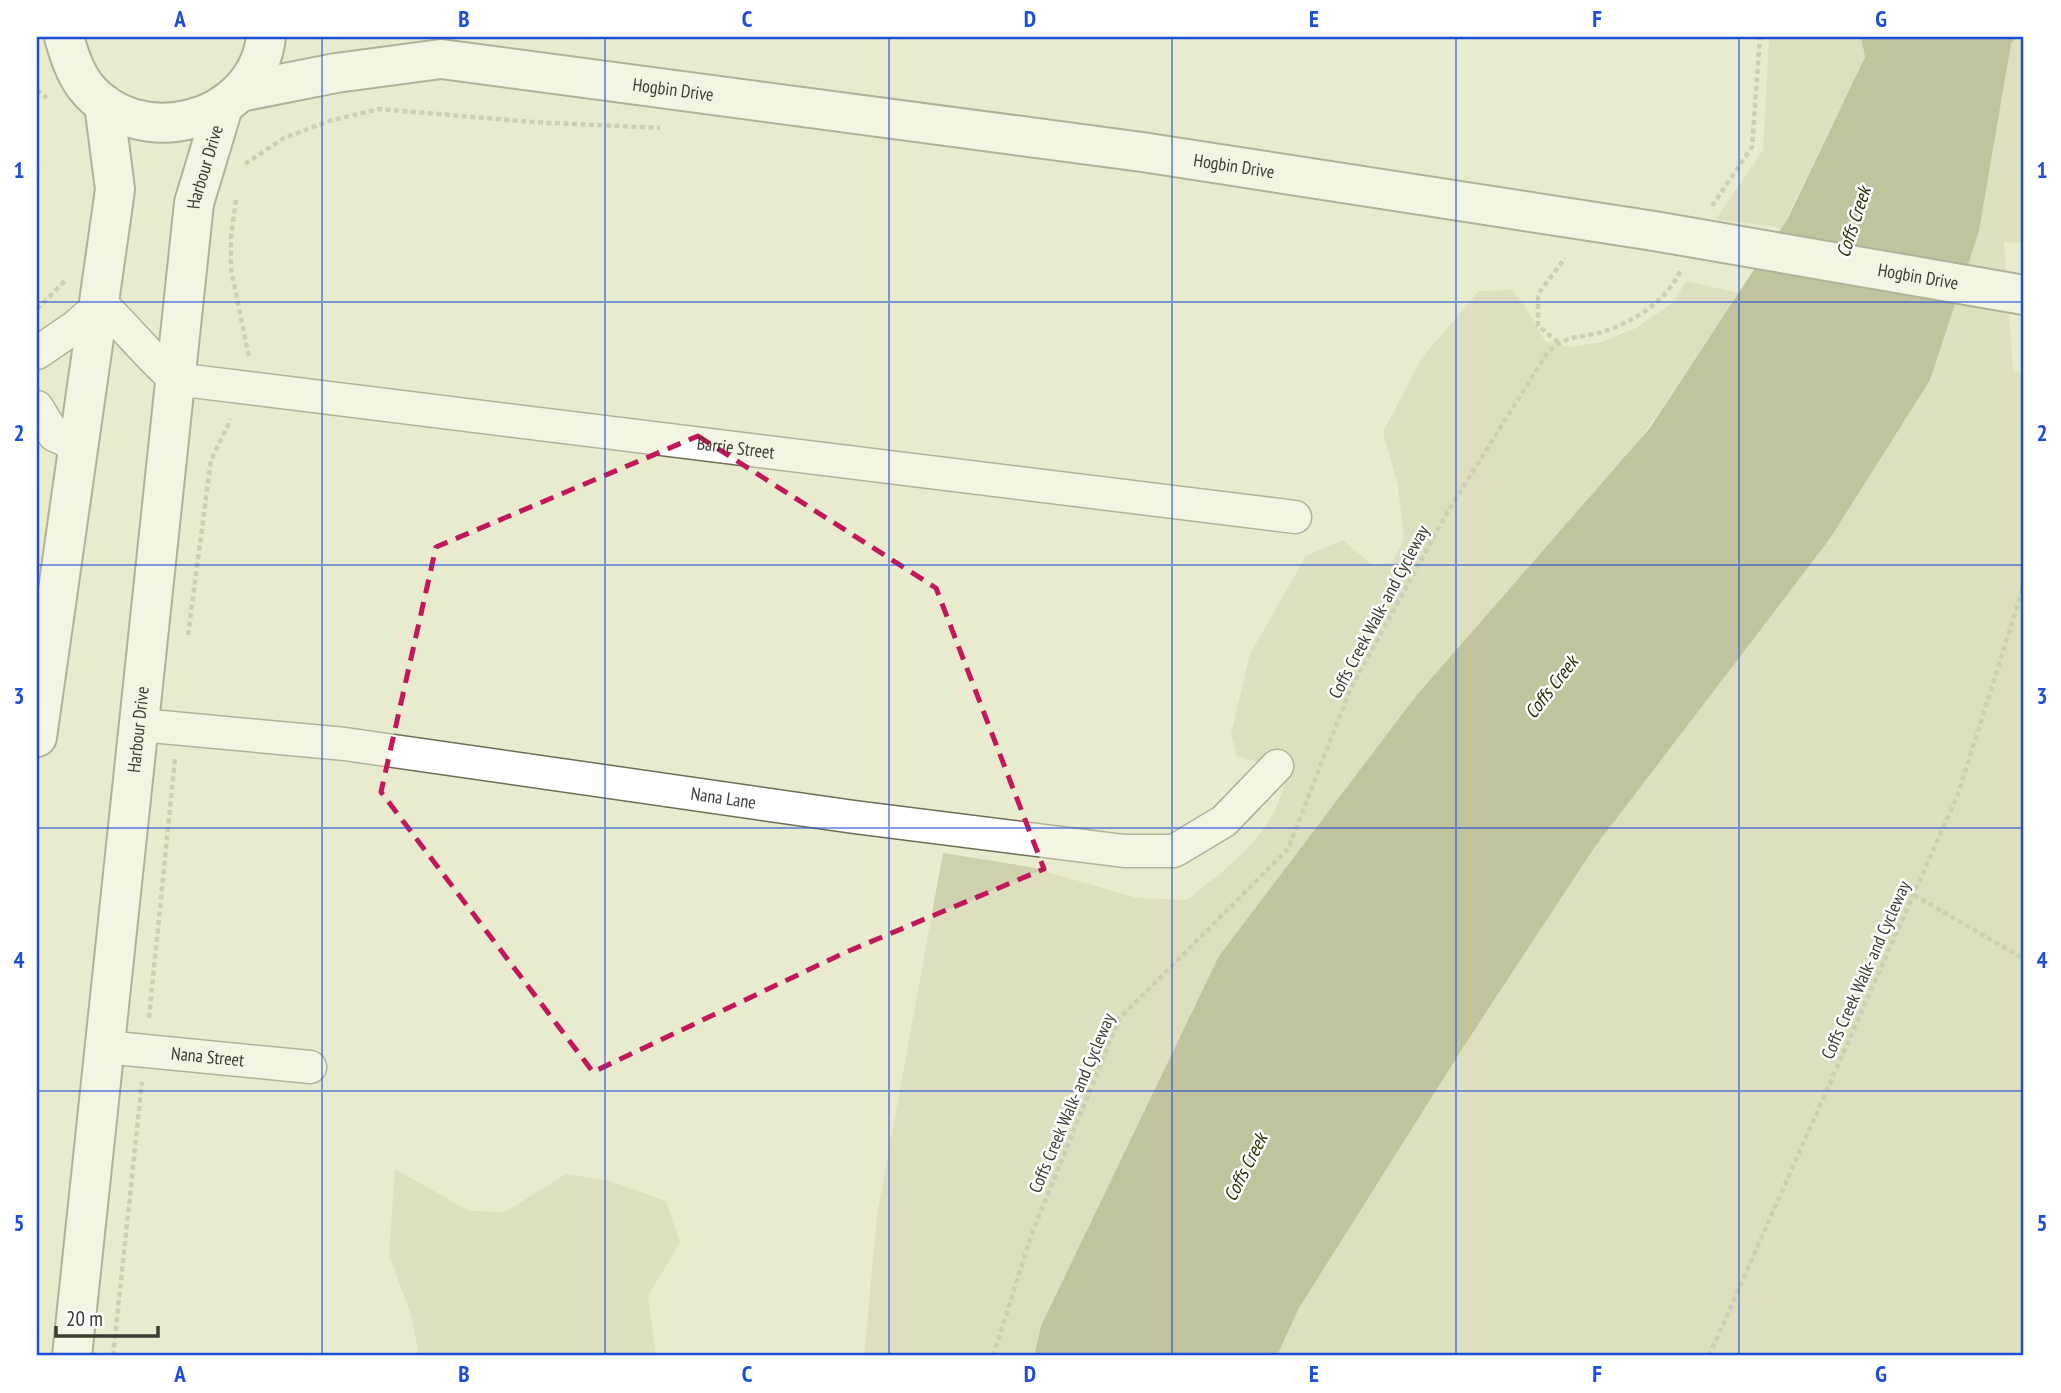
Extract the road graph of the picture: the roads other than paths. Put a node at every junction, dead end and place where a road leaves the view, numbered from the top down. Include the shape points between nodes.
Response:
1 (266, 37) edge
2 (388, 37) edge
3 (68, 51) edge
4 (37, 53) edge
5 (441, 59) junction
6 (231, 99) junction
7 (104, 104) junction
8 (2024, 295) edge
9 (101, 304) junction
10 (37, 353) edge
11 (175, 379) junction
12 (37, 407) edge
13 (79, 446) junction
14 (1295, 517) dead end
15 (139, 725) junction
16 (37, 737) edge
17 (1277, 765) dead end
18 (105, 1046) junction
19 (310, 1068) dead end
20 (72, 1356) edge

1 - 6 main road, Harbour Drive via 257,68
2 - 5 main road, Hogbin Drive
3 - 4 main road
3 - 7 main road via 86,86
5 - 6 main road, Hogbin Drive via 336,73
5 - 8 main road, Hogbin Drive, bridge via 1142,152 1654,231
6 - 7 main road, Hogbin Drive via 194,120 163,124 132,118
6 - 11 main road, Harbour Drive via 194,203
7 - 9 main road via 115,189
9 - 10 street
9 - 11 street
9 - 13 main road
11 - 14 street, Barrie Street
11 - 15 main road, Harbour Drive
12 - 13 street via 54,435
13 - 16 main road
15 - 17 street, Nana Lane via 345,744 785,808 1124,851 1174,852 1224,821
15 - 18 main road, Harbour Drive
18 - 19 street, Nana Street
18 - 20 main road, Harbour Drive

